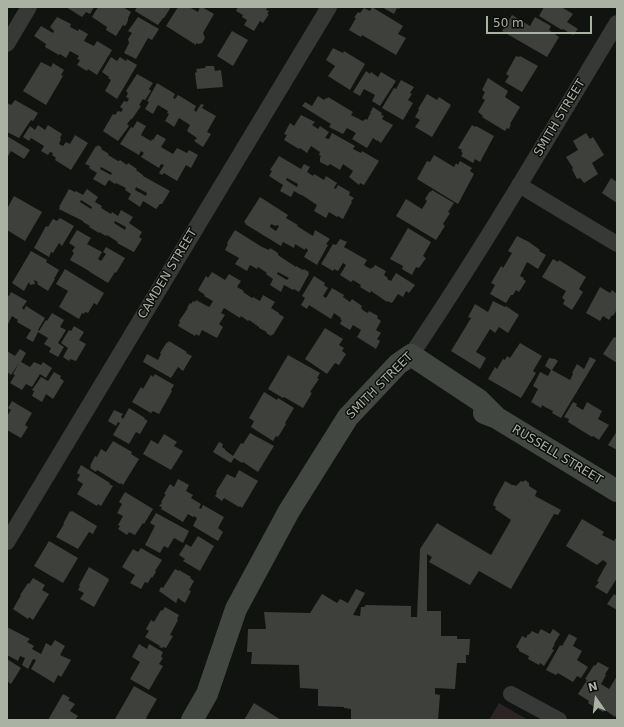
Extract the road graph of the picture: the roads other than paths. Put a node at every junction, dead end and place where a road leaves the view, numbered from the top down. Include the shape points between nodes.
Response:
1 (29, 7) edge
2 (329, 7) edge
3 (617, 23) edge
4 (7, 44) edge
5 (519, 185) junction
6 (617, 244) edge
7 (404, 360) junction
8 (617, 491) edge
9 (7, 542) edge
10 (511, 694) dead end
11 (192, 720) edge
12 (559, 720) edge

1 - 4 street
2 - 9 street, CAMDEN STREET
3 - 5 street, SMITH STREET
5 - 6 street
5 - 7 street, SMITH STREET via 435,320
7 - 8 street, RUSSELL STREET via 476,411 497,418
7 - 11 street, SMITH STREET via 348,417 289,511 236,609 207,694
10 - 12 street

